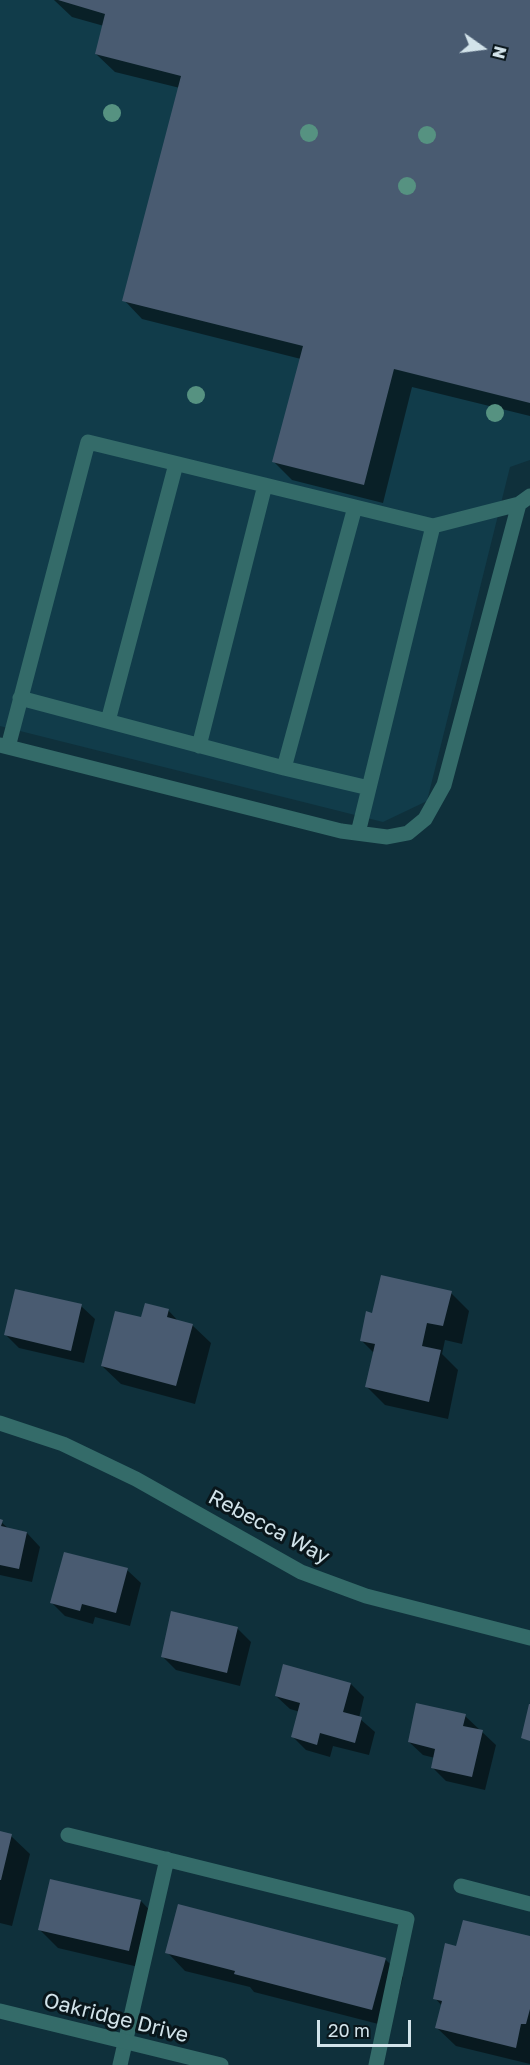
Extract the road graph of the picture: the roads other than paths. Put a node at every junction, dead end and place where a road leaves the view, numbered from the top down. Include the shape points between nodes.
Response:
1 (176, 464) junction
2 (265, 485) junction
3 (525, 500) edge
4 (355, 507) junction
5 (434, 526) junction
6 (20, 698) junction
7 (108, 721) junction
8 (4, 746) edge
9 (199, 746) junction
10 (284, 768) junction
11 (369, 788) junction
12 (358, 833) junction
13 (0, 1423) edge
14 (530, 1638) edge
15 (68, 1835) dead end
16 (167, 1859) junction
17 (461, 1886) dead end
18 (530, 1904) edge
19 (0, 2011) edge
20 (125, 2041) junction
21 (120, 2065) edge
22 (221, 2065) edge
23 (376, 2065) edge

1 - 2 street
1 - 6 street via 88,442
1 - 7 street
2 - 4 street
2 - 9 street
3 - 5 street
3 - 12 street via 444,785 425,819 408,833 387,837
4 - 5 street
4 - 10 street
5 - 11 street
6 - 7 street
6 - 8 street
7 - 9 street
8 - 12 street
9 - 10 street
10 - 11 street
11 - 12 street
13 - 14 street, Rebecca Way via 63,1444 136,1479 301,1572 366,1596
15 - 16 street
16 - 20 street
16 - 23 street via 407,1919
17 - 18 street
19 - 20 street, Oakridge Drive
20 - 21 street
20 - 22 street, Oakridge Drive

